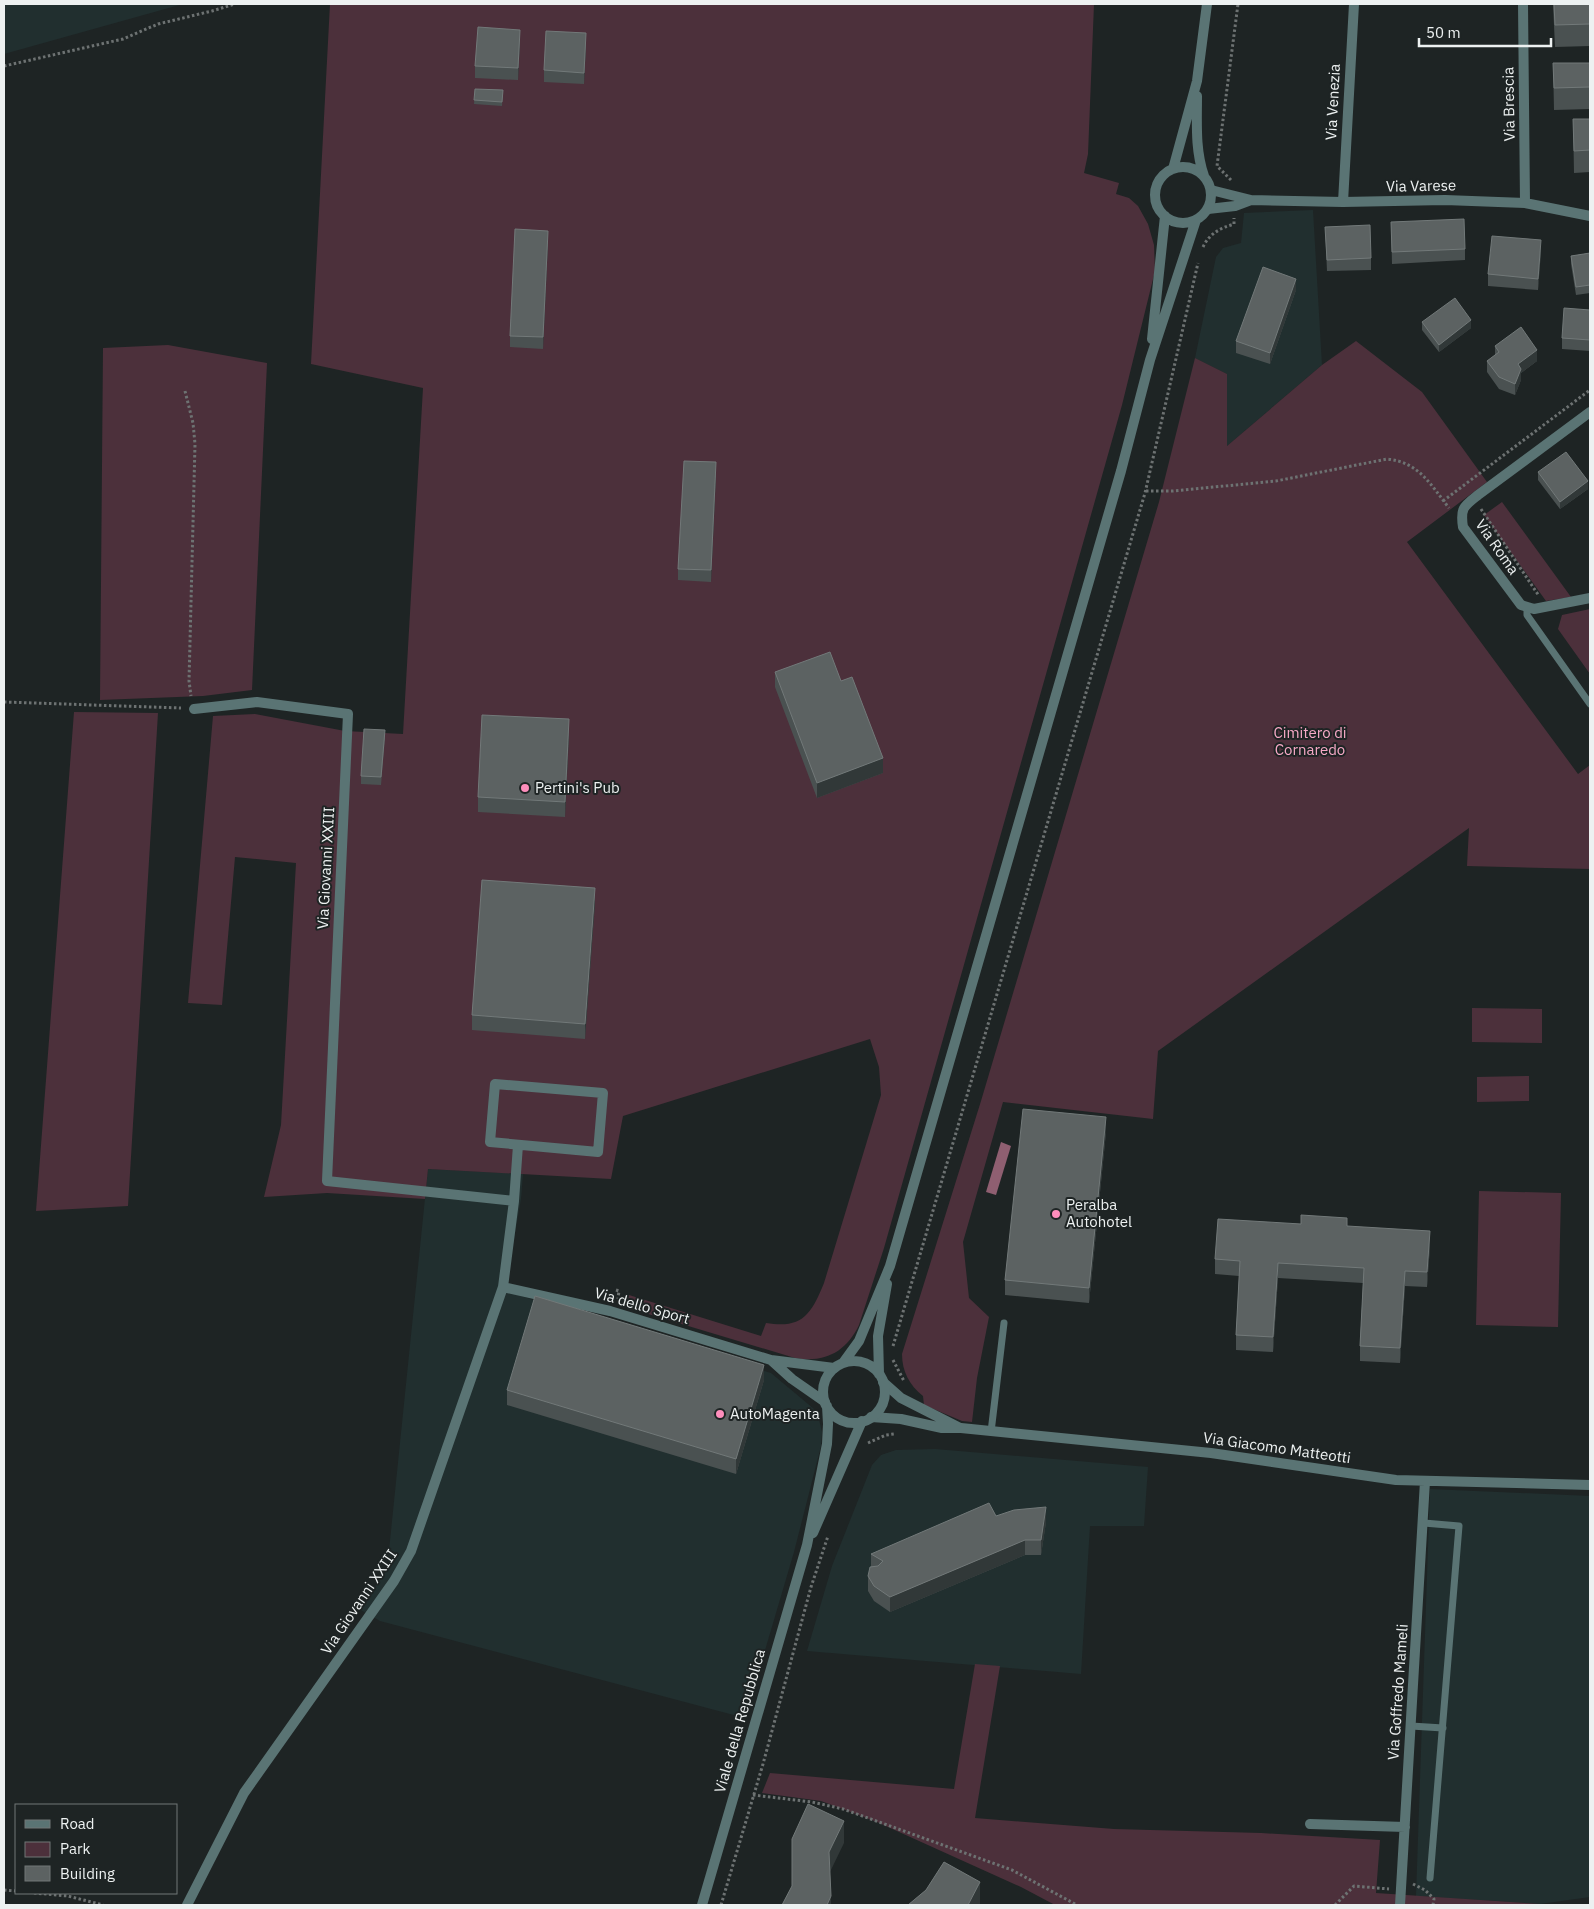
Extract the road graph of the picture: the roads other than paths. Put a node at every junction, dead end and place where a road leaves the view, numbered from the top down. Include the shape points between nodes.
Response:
1 (1208, 4) edge
2 (1354, 4) edge
3 (1523, 4) edge
4 (1197, 81) junction
5 (1173, 169) junction
6 (1204, 176) junction
7 (1211, 190) junction
8 (1251, 200) junction
9 (1343, 202) junction
10 (1525, 203) junction
11 (1208, 208) junction
12 (1164, 216) junction
13 (1590, 216) edge
14 (1196, 220) junction
15 (1150, 360) junction
16 (1590, 412) edge
17 (1590, 598) edge
18 (1527, 608) junction
19 (1590, 704) edge
20 (194, 709) road end
21 (518, 1145) junction
22 (514, 1201) junction
23 (890, 1266) junction
24 (502, 1287) junction
25 (1004, 1323) dead end
26 (771, 1360) junction
27 (838, 1365) junction
28 (881, 1378) junction
29 (826, 1404) junction
30 (866, 1419) junction
31 (961, 1428) junction
32 (991, 1432) junction
33 (1425, 1480) junction
34 (1590, 1486) edge
35 (1424, 1523) junction
36 (807, 1546) junction
37 (1411, 1726) junction
38 (1443, 1728) junction
39 (1310, 1824) dead end
40 (1405, 1828) junction
41 (1430, 1878) dead end
42 (187, 1905) edge
43 (702, 1905) edge
44 (1400, 1905) edge

1 - 4 street
2 - 9 street, Via Venezia
3 - 10 street, Via Brescia
4 - 5 street
4 - 6 street via 1197,148
5 - 6 street via 1189,168
5 - 12 street via 1165,174 1156,190 1156,200
6 - 7 street
7 - 8 street, Via Varese
7 - 11 street
8 - 9 street, Via Varese
8 - 11 street, Via Varese via 1235,206
9 - 10 street, Via Varese via 1445,200
10 - 13 street, Via Varese
11 - 14 street
12 - 14 street via 1180,223
12 - 15 street
14 - 15 street
15 - 23 street via 1121,471
16 - 18 street, Via Roma via 1463,508 1463,527 1517,602
17 - 18 street
18 - 19 lane, Via Roma via 1527,615
20 - 22 street, Via Giovanni XXIII via 256,702 348,714 327,1181
21 - 21 street via 490,1142 495,1084 603,1093 598,1152
21 - 22 street, Via Giovanni XXIII
22 - 24 street, Via Giovanni XXIII
23 - 27 street via 859,1341
23 - 28 street via 878,1336
24 - 26 street, Via dello Sport via 610,1311
24 - 42 street, Via Giovanni XXIII via 411,1551 244,1793
25 - 32 lane
26 - 27 street, Via dello Sport
26 - 29 street, Via dello Sport
27 - 28 street via 863,1362 872,1366
27 - 29 street via 824,1383
28 - 30 street via 885,1392 883,1402 878,1411
28 - 31 street, Via Giacomo Matteotti via 894,1393
29 - 30 street via 842,1420
29 - 36 street, Viale della Repubblica via 827,1444
30 - 31 street, Via Giacomo Matteotti
30 - 36 street, Viale della Repubblica
31 - 32 street, Via Giacomo Matteotti
32 - 33 street, Via Giacomo Matteotti via 1211,1453 1396,1480
33 - 34 street, Via Giacomo Matteotti
33 - 35 street, Via Goffredo Mameli
35 - 37 street, Via Goffredo Mameli
35 - 38 lane via 1459,1526
36 - 43 street, Viale della Repubblica
37 - 38 lane
37 - 40 street, Via Goffredo Mameli
38 - 41 lane
39 - 40 street
40 - 44 street, Via Goffredo Mameli

